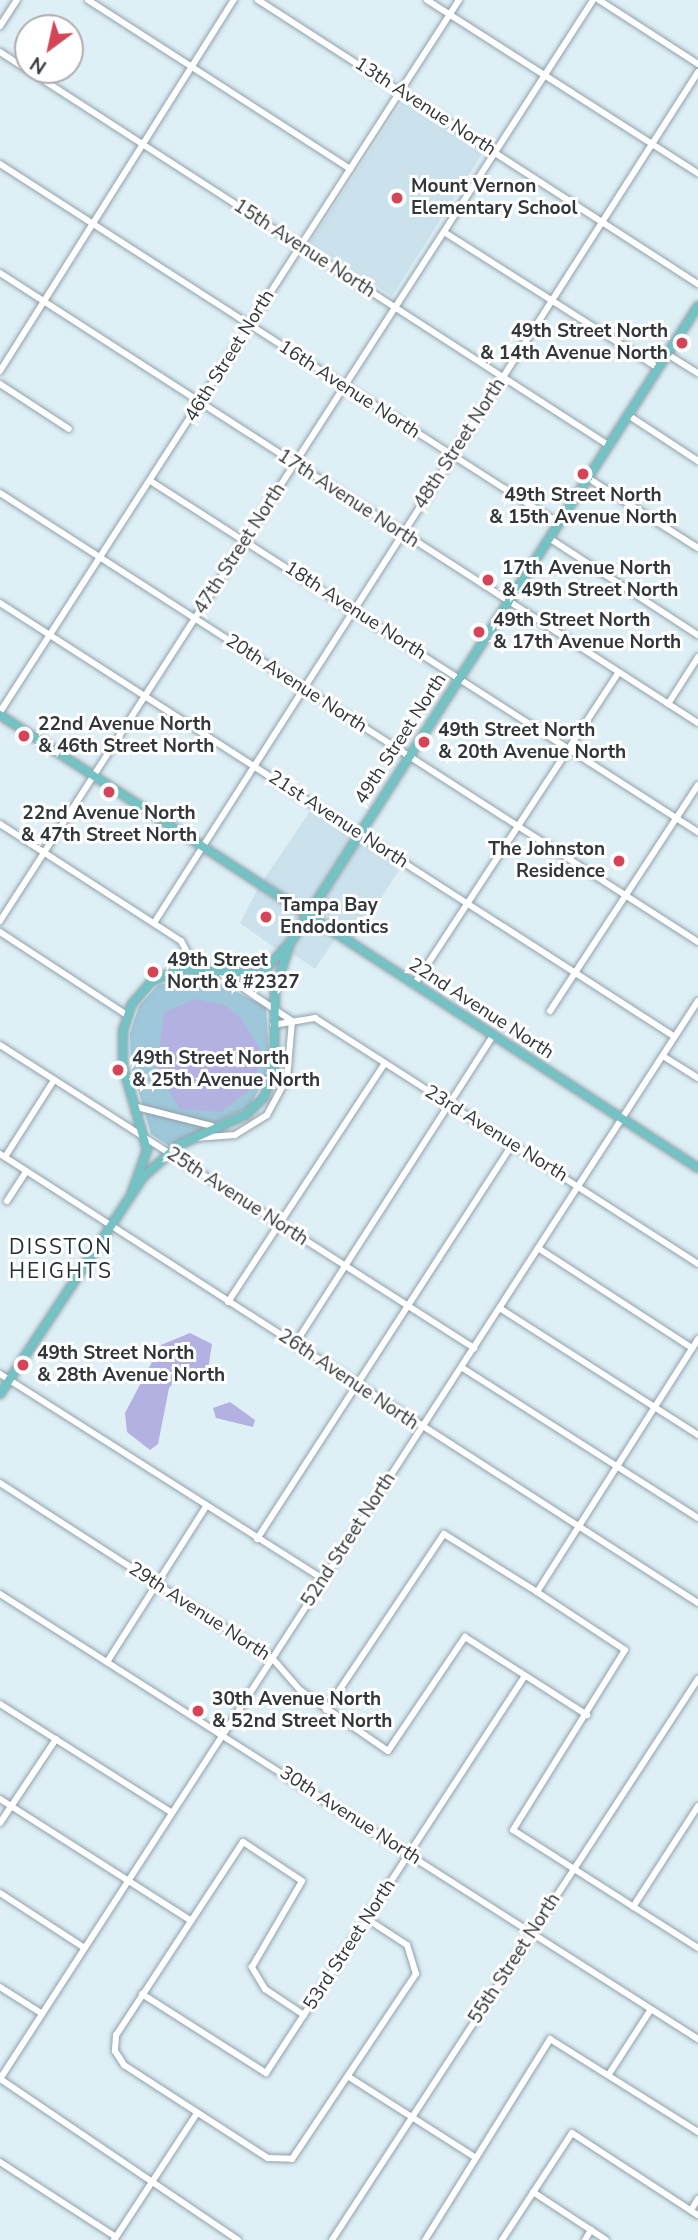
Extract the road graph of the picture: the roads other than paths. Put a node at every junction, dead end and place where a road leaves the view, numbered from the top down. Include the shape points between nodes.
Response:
1 (17, 0) edge
2 (88, 0) edge
3 (234, 0) edge
4 (258, 0) edge
5 (427, 0) edge
6 (459, 0) edge
7 (593, 0) edge
8 (599, 0) edge
9 (450, 15) junction
10 (0, 26) edge
11 (0, 52) edge
12 (698, 64) edge
13 (192, 68) junction
14 (698, 72) edge
15 (545, 74) junction
16 (401, 91) junction
17 (652, 144) junction
18 (142, 145) junction
19 (494, 152) junction
20 (0, 164) edge
21 (350, 169) junction
22 (698, 173) edge
23 (604, 222) junction
24 (94, 223) junction
25 (444, 232) junction
26 (300, 246) junction
27 (0, 273) edge
28 (698, 284) edge
29 (553, 300) junction
30 (45, 301) junction
31 (698, 306) edge
32 (395, 309) junction
33 (249, 324) junction
34 (667, 354) junction
35 (658, 368) junction
36 (0, 371) edge
37 (698, 373) edge
38 (502, 378) junction
39 (0, 384) edge
40 (344, 388) junction
41 (200, 405) junction
42 (628, 415) junction
43 (69, 429) dead end
44 (608, 445) junction
45 (453, 456) junction
46 (698, 461) edge
47 (295, 464) junction
48 (587, 478) junction
49 (152, 481) junction
50 (0, 493) edge
51 (558, 523) junction
52 (402, 534) junction
53 (549, 538) junction
54 (245, 541) junction
55 (698, 548) edge
56 (100, 558) junction
57 (508, 602) junction
58 (0, 603) edge
59 (353, 610) junction
60 (195, 619) junction
61 (50, 635) junction
62 (698, 635) edge
63 (698, 657) edge
64 (618, 673) junction
65 (459, 678) junction
66 (303, 688) junction
67 (145, 696) junction
68 (668, 704) junction
69 (0, 714) edge
70 (698, 723) edge
71 (567, 748) junction
72 (409, 756) junction
73 (253, 766) junction
74 (95, 776) junction
75 (698, 785) edge
76 (676, 818) junction
77 (0, 824) edge
78 (517, 826) junction
79 (698, 832) edge
80 (359, 834) junction
81 (200, 847) junction
82 (44, 853) junction
83 (627, 897) junction
84 (467, 903) junction
85 (307, 915) junction
86 (0, 921) edge
87 (155, 923) junction
88 (0, 932) edge
89 (289, 943) junction
90 (698, 943) edge
91 (196, 968) junction
92 (576, 973) junction
93 (222, 974) junction
94 (414, 985) junction
95 (698, 1001) edge
96 (274, 1009) junction
97 (551, 1011) dead end
98 (127, 1015) junction
99 (292, 1021) junction
100 (273, 1025) junction
101 (493, 1036) junction
102 (675, 1037) junction
103 (0, 1045) edge
104 (663, 1056) junction
105 (385, 1063) junction
106 (698, 1078) edge
107 (54, 1080) junction
108 (448, 1104) junction
109 (137, 1107) junction
110 (624, 1120) junction
111 (212, 1126) junction
112 (146, 1138) junction
113 (191, 1138) junction
114 (513, 1144) junction
115 (169, 1153) junction
116 (2, 1155) edge
117 (698, 1168) edge
118 (26, 1172) junction
119 (579, 1186) junction
120 (132, 1192) junction
121 (8, 1200) dead end
122 (279, 1224) junction
123 (110, 1225) junction
124 (538, 1248) junction
125 (698, 1264) edge
126 (344, 1266) junction
127 (228, 1302) junction
128 (408, 1308) junction
129 (501, 1309) junction
130 (698, 1339) edge
131 (295, 1344) junction
132 (474, 1348) junction
133 (692, 1348) junction
134 (461, 1367) junction
135 (0, 1374) edge
136 (9, 1379) junction
137 (358, 1386) junction
138 (0, 1394) edge
139 (654, 1407) junction
140 (422, 1429) junction
141 (698, 1435) edge
142 (617, 1466) junction
143 (0, 1483) edge
144 (205, 1508) junction
145 (698, 1518) edge
146 (578, 1527) junction
147 (257, 1539) junction
148 (323, 1580) junction
149 (156, 1584) junction
150 (537, 1592) junction
151 (0, 1594) edge
152 (698, 1603) edge
153 (272, 1658) junction
154 (107, 1662) junction
155 (525, 1676) junction
156 (698, 1679) edge
157 (0, 1704) edge
158 (326, 1710) junction
159 (587, 1715) junction
160 (222, 1734) junction
161 (55, 1739) junction
162 (0, 1799) edge
163 (11, 1806) junction
164 (698, 1807) edge
165 (171, 1812) junction
166 (0, 1823) edge
167 (409, 1855) junction
168 (574, 1869) junction
169 (128, 1881) junction
170 (0, 1893) edge
171 (634, 1907) junction
172 (368, 1919) junction
173 (190, 1920) junction
174 (532, 1934) junction
175 (698, 1937) edge
176 (696, 1946) edge
177 (83, 1947) junction
178 (0, 1987) edge
179 (142, 1994) junction
180 (650, 2009) junction
181 (41, 2013) junction
182 (304, 2015) junction
183 (698, 2039) edge
184 (609, 2074) junction
185 (349, 2077) junction
186 (0, 2078) edge
187 (197, 2113) junction
188 (412, 2117) junction
189 (698, 2132) edge
190 (472, 2156) junction
191 (0, 2162) edge
192 (154, 2179) junction
193 (533, 2192) junction
194 (698, 2199) edge
195 (691, 2210) junction
196 (698, 2215) edge
197 (592, 2231) junction
198 (115, 2239) edge
199 (238, 2240) edge
200 (332, 2240) edge
201 (425, 2240) edge
202 (502, 2240) edge
203 (585, 2240) edge
204 (606, 2240) edge

1 - 10 street
2 - 13 street
3 - 13 street
4 - 16 street, 13th Avenue North
5 - 9 street
6 - 9 street, 46th Street North
7 - 15 street, 47th Street North
8 - 12 street
9 - 15 street
9 - 16 street, 46th Street North
11 - 18 street, 15th Avenue North
13 - 18 street
13 - 21 street
14 - 17 street, 48th Street North
15 - 17 street
15 - 19 street, 47th Street North
16 - 19 street, 13th Avenue North
16 - 21 street, 46th Street North
17 - 22 street
17 - 23 street, 48th Street North
18 - 24 street
18 - 26 street, 15th Avenue North
19 - 23 street, 13th Avenue North
19 - 25 street, 47th Street North
20 - 24 street, 16th Avenue North
21 - 26 street, 46th Street North
23 - 28 street, 13th Avenue North
23 - 29 street, 48th Street North
24 - 30 street
24 - 33 street, 16th Avenue North
25 - 29 street
25 - 32 street, 47th Street North
26 - 32 street, 15th Avenue North
26 - 33 street, 46th Street North
27 - 30 street, 17th Avenue North
29 - 35 street
29 - 38 street, 48th Street North
30 - 36 street
30 - 41 street, 17th Avenue North
31 - 34 main road, 49th Street North
32 - 38 street, 15th Avenue North
32 - 40 street, 47th Street North
33 - 40 street, 16th Avenue North
33 - 41 street, 46th Street North
34 - 35 main road, 49th Street North
34 - 37 street
35 - 42 main road, 49th Street North
38 - 44 street, 15th Avenue North
38 - 45 street, 48th Street North
39 - 43 street
40 - 45 street, 16th Avenue North
40 - 47 street, 47th Street North
41 - 47 street, 17th Avenue North
41 - 49 street, 46th Street North
42 - 44 main road, 49th Street North
42 - 46 street
44 - 48 main road, 49th Street North
45 - 51 street, 16th Avenue North
45 - 52 street, 48th Street North
47 - 52 street, 17th Avenue North
47 - 54 street, 47th Street North
48 - 51 main road, 49th Street North
48 - 55 street
49 - 54 street, 18th Avenue North
49 - 56 street, 46th Street North
50 - 56 street, 20th Avenue North
51 - 53 main road, 49th Street North
52 - 57 street, 17th Avenue North
52 - 59 street, 48th Street North
53 - 57 main road, 49th Street North
53 - 62 street
54 - 59 street, 18th Avenue North
54 - 60 street, 47th Street North
56 - 60 street, 20th Avenue North
56 - 61 street, 46th Street North
57 - 64 street, 17th Avenue North
57 - 65 main road, 49th Street North
58 - 61 street, 21st Avenue North
59 - 65 street, 18th Avenue North
59 - 66 street, 48th Street North
60 - 66 street, 20th Avenue North
60 - 67 street, 47th Street North
61 - 67 street, 21st Avenue North
61 - 69 street, 46th Street North
63 - 68 street
64 - 68 street, 17th Avenue North
64 - 71 street
65 - 71 street, 18th Avenue North
65 - 72 main road, 49th Street North
66 - 72 street, 20th Avenue North
66 - 73 street, 48th Street North
67 - 73 street, 21st Avenue North
67 - 74 street, 47th Street North
68 - 70 street, 17th Avenue North
69 - 74 main road, 22nd Avenue North
71 - 76 street, 18th Avenue North
71 - 78 street
72 - 78 street, 20th Avenue North
72 - 80 main road, 49th Street North
73 - 80 street, 21st Avenue North
73 - 81 street, 48th Street North
74 - 81 main road, 22nd Avenue North
74 - 82 street, 47th Street North
75 - 76 street
76 - 79 street, 18th Avenue North
76 - 83 street
77 - 82 street
78 - 83 street, 20th Avenue North
78 - 84 street
80 - 84 street, 21st Avenue North
80 - 85 main road, 49th Street North
81 - 85 main road, 22nd Avenue North
81 - 87 street, 48th Street North
82 - 86 street, 47th Street North
82 - 87 street
83 - 90 street, 20th Avenue North
83 - 92 street
84 - 92 street, 21st Avenue North
84 - 94 street
85 - 89 main road, 49th Street North
85 - 94 main road, 22nd Avenue North
87 - 91 street via 188,949
88 - 98 street
89 - 93 main road, 49th Street North via 261,974
89 - 96 main road
91 - 93 main road, 49th Street North
91 - 98 main road, 49th Street North via 152,981
92 - 97 street
92 - 102 street, 21st Avenue North
93 - 96 street
94 - 101 main road, 22nd Avenue North
95 - 102 street, 52nd Street North
96 - 99 street, 23rd Avenue North
96 - 100 main road
98 - 109 main road via 123,1066
99 - 100 street, 23rd Avenue North
99 - 105 street, 23rd Avenue North via 311,1016
99 - 113 street via 287,1078 267,1115 235,1135
100 - 111 main road via 274,1070 264,1097 247,1114
101 - 108 street
101 - 110 main road, 22nd Avenue North
102 - 104 street, 52nd Street North
103 - 107 street, 25th Avenue North
104 - 106 street
104 - 110 street, 52nd Street North
105 - 108 street, 23rd Avenue North
105 - 122 street
107 - 112 street, 25th Avenue North
107 - 116 street
108 - 114 street, 23rd Avenue North
108 - 126 street
109 - 111 street
109 - 112 main road
110 - 117 main road, 22nd Avenue North
110 - 119 street, 52nd Street North
111 - 113 main road
112 - 115 street, 25th Avenue North
112 - 120 main road
113 - 115 main road
114 - 119 street, 23rd Avenue North
114 - 128 street
115 - 120 main road
115 - 122 street, 25th Avenue North
116 - 118 street, 26th Avenue North
118 - 121 street
118 - 123 street, 26th Avenue North
119 - 124 street, 52nd Street North
119 - 125 street, 23rd Avenue North
120 - 123 main road
122 - 126 street, 25th Avenue North
122 - 127 street
123 - 127 street, 26th Avenue North
123 - 136 main road
124 - 129 street, 52nd Street North
124 - 133 street
126 - 128 street, 25th Avenue North
126 - 131 street
127 - 131 street, 26th Avenue North
128 - 132 street, 25th Avenue North
128 - 137 street
129 - 132 street, 52nd Street North
129 - 139 street
130 - 133 street
131 - 137 street, 26th Avenue North
132 - 134 street, 52nd Street North
133 - 139 street
134 - 140 street, 52nd Street North
134 - 142 street
135 - 136 street
136 - 138 main road
136 - 144 street
137 - 140 street, 26th Avenue North
137 - 147 street
139 - 141 street
139 - 142 street
140 - 146 street, 26th Avenue North
140 - 148 street, 52nd Street North
142 - 145 street
142 - 146 street
143 - 149 street, 29th Avenue North
144 - 147 street
144 - 149 street
146 - 150 street
146 - 152 street, 26th Avenue North
147 - 148 street
148 - 153 street, 52nd Street North
149 - 153 street, 29th Avenue North
149 - 154 street
150 - 158 street via 444,1534
150 - 159 street via 625,1650
151 - 154 street, 30th Avenue North
153 - 158 street, 29th Avenue North
153 - 160 street, 52nd Street North
154 - 160 street, 30th Avenue North
155 - 158 street, 29th Avenue North via 465,1637 388,1751
155 - 159 street
155 - 167 street, 53rd Street North
156 - 168 street, 55th Street North
157 - 161 street
159 - 168 street via 513,1830
160 - 165 street, 52nd Street North
160 - 167 street, 30th Avenue North
161 - 163 street
161 - 165 street
162 - 163 street
163 - 166 street
163 - 169 street
164 - 171 street
165 - 169 street, 52nd Street North
167 - 172 street, 53rd Street North
167 - 174 street, 30th Avenue North
168 - 171 street
168 - 174 street, 55th Street North
169 - 173 street
169 - 177 street, 52nd Street North
170 - 177 street
171 - 176 street
172 - 182 street, 53rd Street North
172 - 185 street via 407,1945 417,1964
173 - 179 street
173 - 182 street via 243,1842 302,1881 255,1956 255,1979
174 - 180 street, 30th Avenue North
174 - 188 street, 55th Street North
175 - 176 street
177 - 181 street, 52nd Street North
178 - 181 street
179 - 182 street, 53rd Street North via 266,2073
179 - 187 street via 116,2035 116,2051 124,2065
180 - 183 street, 30th Avenue North
180 - 184 street
181 - 186 street, 52nd Street North
184 - 189 street
184 - 190 street via 550,2039
185 - 187 street via 303,2149 281,2161
185 - 188 street
186 - 192 street
187 - 192 street
188 - 190 street
188 - 200 street, 55th Street North
190 - 201 street
191 - 198 street
192 - 198 street
192 - 199 street
193 - 195 street via 572,2133
193 - 197 street
193 - 202 street
194 - 195 street
195 - 196 street
197 - 203 street
197 - 204 street

